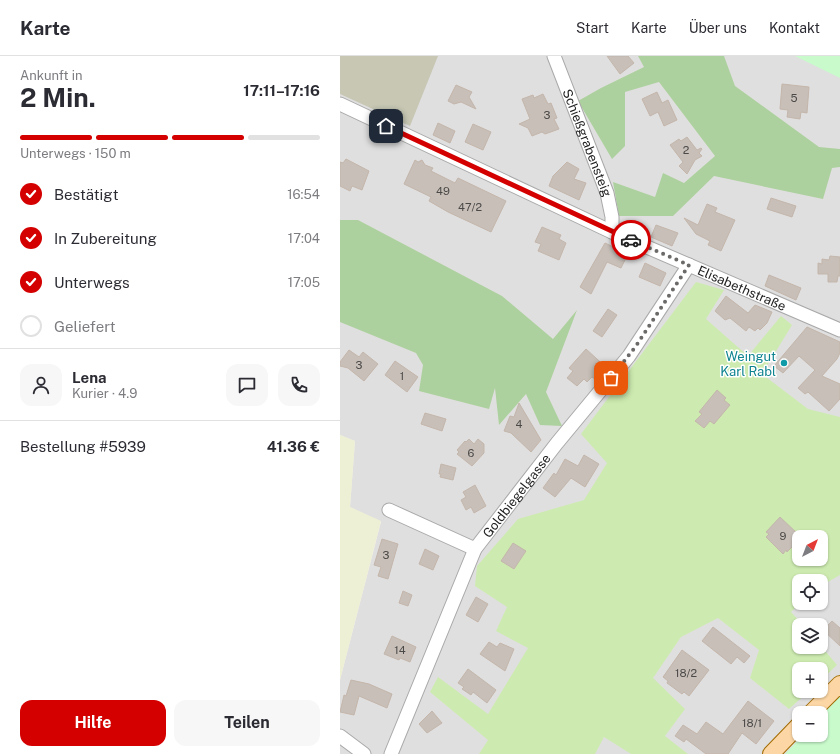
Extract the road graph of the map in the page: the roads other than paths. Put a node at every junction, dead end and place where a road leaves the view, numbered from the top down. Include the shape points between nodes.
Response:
1 (553, 57) edge
2 (340, 104) edge
3 (612, 232) junction
4 (689, 265) junction
5 (840, 330) edge
6 (389, 510) dead end
7 (475, 549) junction
8 (840, 684) edge
9 (818, 706) edge
10 (792, 733) edge
11 (340, 736) edge
12 (364, 754) edge
13 (391, 754) edge
14 (771, 754) edge

1 - 3 street, Schießgrabensteig via 607,194
2 - 3 street, Elisabethstraße
3 - 4 street, Elisabethstraße
4 - 5 street, Elisabethstraße
4 - 7 street, Goldbiegelgasse via 629,356 557,443
6 - 7 street
7 - 13 street, Goldbiegelgasse
8 - 9 main road
10 - 14 main road
11 - 12 street

